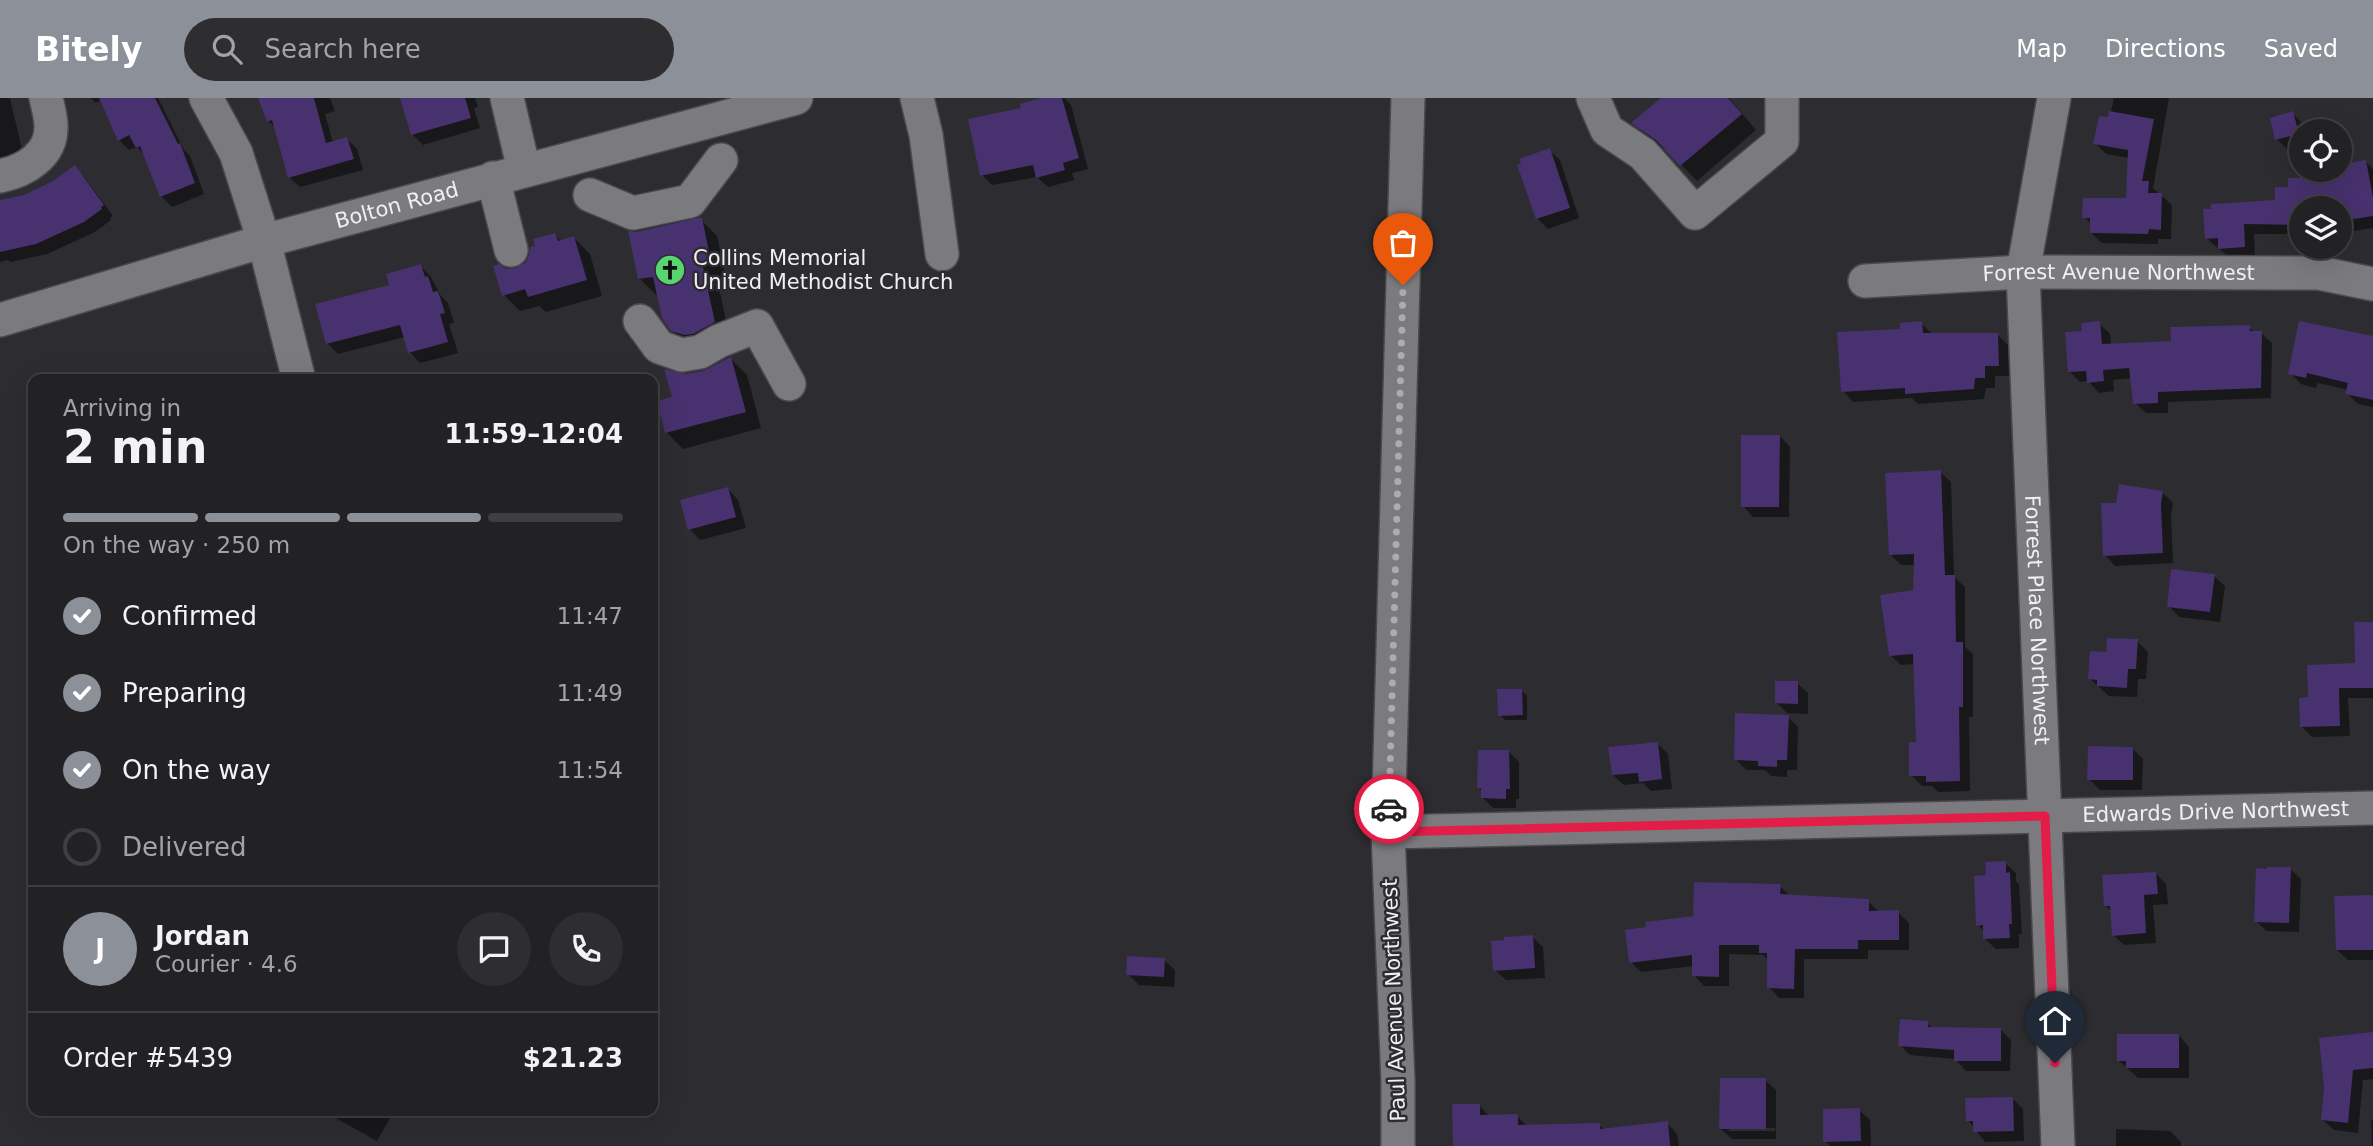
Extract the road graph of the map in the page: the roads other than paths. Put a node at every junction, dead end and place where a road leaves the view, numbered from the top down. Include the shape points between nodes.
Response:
1 (46, 98) edge
2 (206, 98) edge
3 (507, 98) edge
4 (796, 98) edge
5 (917, 98) edge
6 (1408, 98) edge
7 (1594, 98) edge
8 (1782, 98) edge
9 (2054, 98) edge
10 (710, 120) junction
11 (573, 157) junction
12 (509, 174) junction
13 (0, 176) edge
14 (264, 242) junction
15 (511, 250) dead end
16 (942, 254) dead end
17 (2023, 272) junction
18 (1865, 281) dead end
19 (2373, 284) edge
20 (0, 320) edge
21 (640, 321) dead end
22 (297, 374) edge
23 (789, 384) dead end
24 (2373, 808) edge
25 (2045, 816) junction
26 (1388, 832) junction
27 (1398, 1146) edge
28 (2058, 1146) edge

1 - 13 street via 52,127 48,143 37,161
2 - 14 street via 236,153
3 - 12 street
4 - 10 street, Bolton Road
5 - 16 street
6 - 26 street, Paul Avenue Northwest
7 - 8 street via 1607,130 1643,154 1695,213 1782,141
9 - 17 street, Forrest Place Northwest
10 - 11 street, Bolton Road
10 - 11 street via 722,167 690,201 633,213 594,207
11 - 12 street, Bolton Road
12 - 14 street, Bolton Road
12 - 15 street
14 - 20 street, Bolton Road
14 - 22 street
17 - 18 street, Forrest Avenue Northwest
17 - 19 street, Forrest Avenue Northwest via 2319,273
17 - 25 street, Forrest Place Northwest
21 - 23 street via 659,347 682,355 700,352 724,327 757,326
24 - 25 street, Edwards Drive Northwest
25 - 26 street, Edwards Drive Northwest
25 - 28 street, Forrest Place Northwest
26 - 27 street, Paul Avenue Northwest

